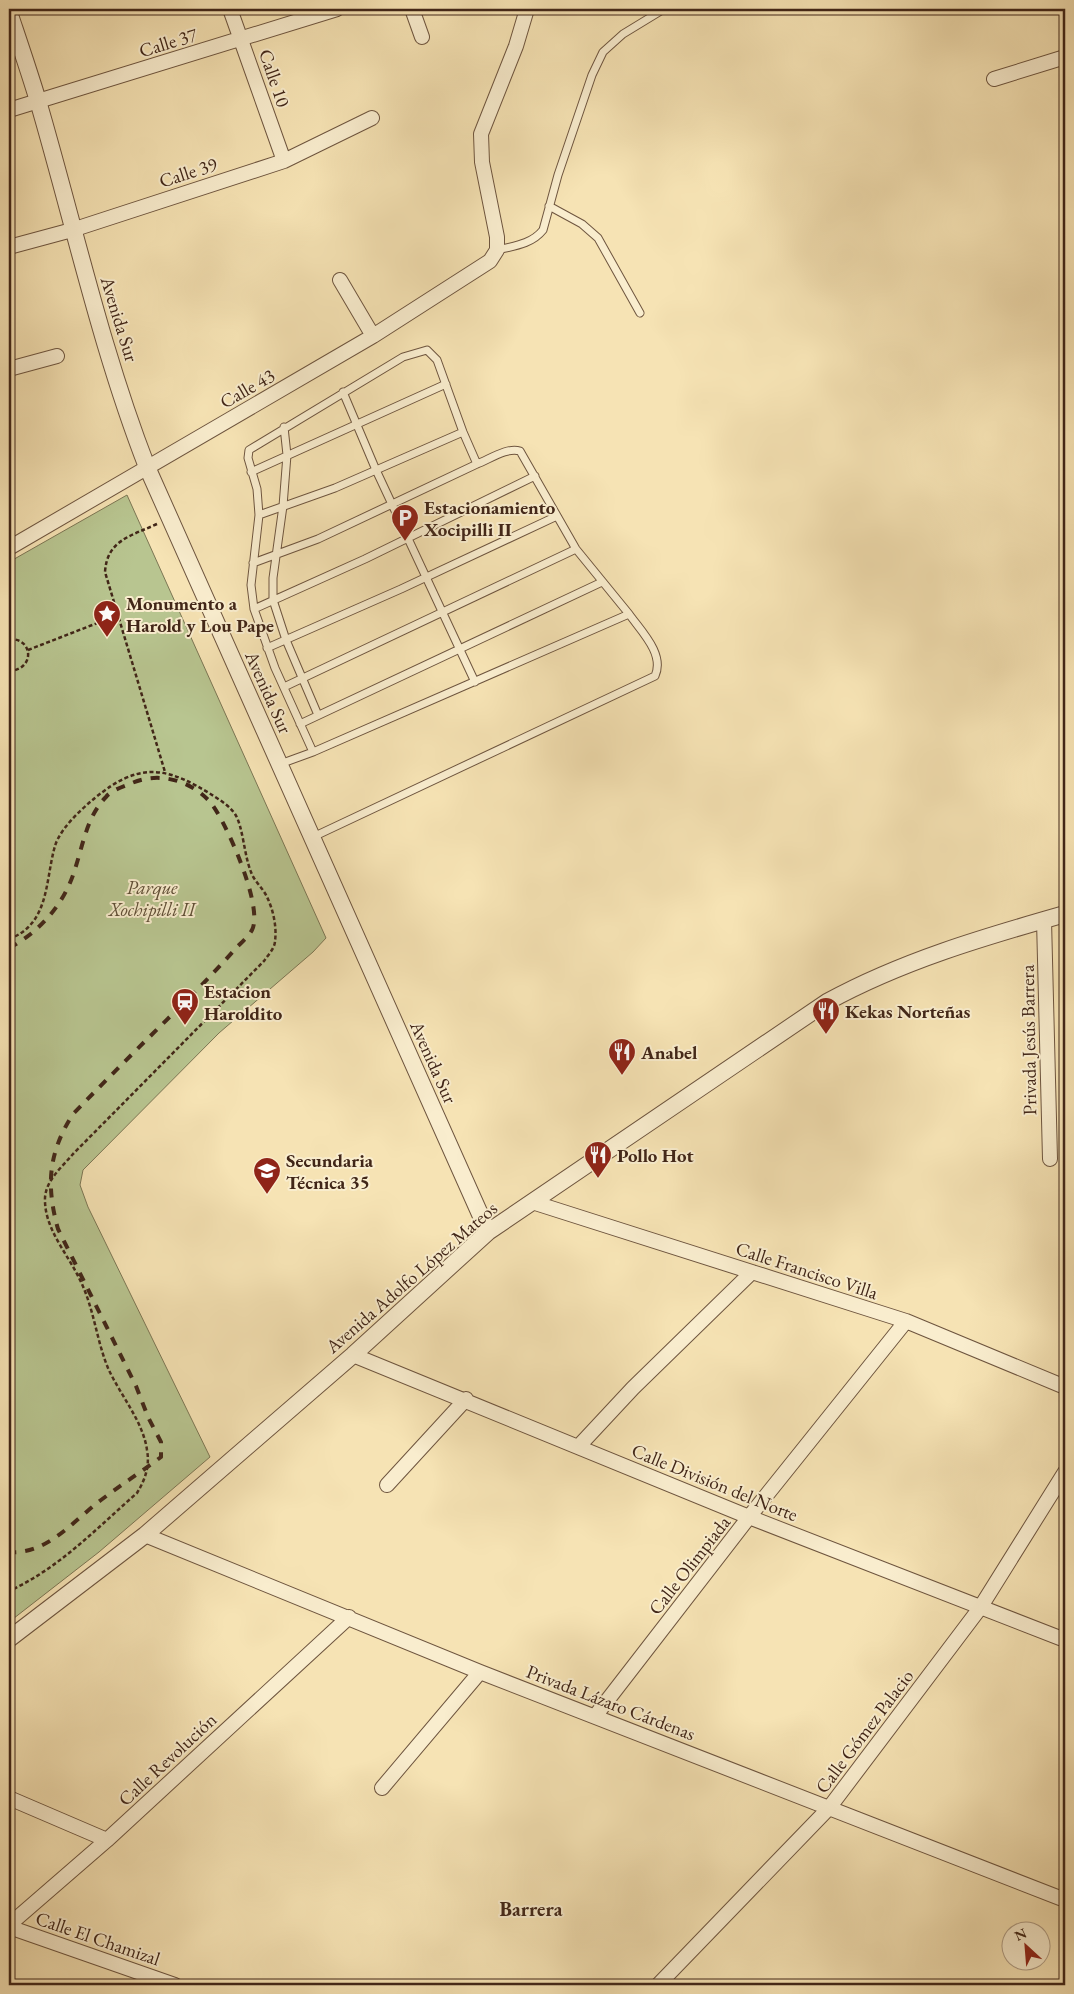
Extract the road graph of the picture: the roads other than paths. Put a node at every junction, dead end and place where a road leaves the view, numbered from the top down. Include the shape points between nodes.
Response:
1 (230, 9) edge
2 (337, 9) edge
3 (412, 9) edge
4 (527, 9) edge
5 (664, 9) edge
6 (9, 12) edge
7 (422, 37) dead end
8 (242, 39) junction
9 (1065, 57) edge
10 (994, 79) dead end
11 (38, 101) junction
12 (9, 110) edge
13 (372, 118) dead end
14 (284, 160) junction
15 (549, 206) junction
16 (72, 230) junction
17 (9, 247) edge
18 (497, 250) junction
19 (340, 280) dead end
20 (640, 313) dead end
21 (373, 336) junction
22 (57, 356) dead end
23 (9, 369) edge
24 (446, 384) junction
25 (343, 392) junction
26 (356, 425) junction
27 (284, 427) junction
28 (463, 432) junction
29 (288, 456) junction
30 (477, 464) junction
31 (147, 467) junction
32 (376, 470) junction
33 (251, 472) junction
34 (535, 476) junction
35 (392, 505) junction
36 (283, 506) junction
37 (259, 515) junction
38 (557, 516) junction
39 (407, 538) junction
40 (10, 545) edge
41 (576, 549) junction
42 (277, 554) junction
43 (253, 563) junction
44 (426, 578) junction
45 (602, 582) junction
46 (273, 600) junction
47 (254, 609) junction
48 (441, 612) junction
49 (629, 614) junction
50 (286, 640) junction
51 (268, 648) junction
52 (459, 650) junction
53 (302, 678) junction
54 (475, 682) junction
55 (284, 687) junction
56 (318, 715) junction
57 (300, 724) junction
58 (312, 752) junction
59 (280, 764) junction
60 (312, 838) junction
61 (1065, 914) edge
62 (1044, 920) junction
63 (1050, 1159) dead end
64 (532, 1202) junction
65 (488, 1232) junction
66 (752, 1272) junction
67 (906, 1321) junction
68 (353, 1355) junction
69 (1065, 1387) edge
70 (466, 1399) junction
71 (578, 1447) junction
72 (1065, 1472) edge
73 (387, 1485) dead end
74 (749, 1517) junction
75 (144, 1535) junction
76 (980, 1608) junction
77 (349, 1617) junction
78 (9, 1640) edge
79 (1065, 1640) edge
80 (480, 1672) junction
81 (596, 1715) junction
82 (382, 1788) dead end
83 (9, 1798) edge
84 (829, 1808) junction
85 (107, 1840) junction
86 (1064, 1897) edge
87 (9, 1926) edge
88 (660, 1982) edge
89 (175, 1985) edge
90 (676, 1985) edge

1 - 8 street, Calle 10
2 - 8 street, Calle 37
3 - 7 street
4 - 18 street via 481,134 482,162
5 - 15 lane via 623,34 603,52 592,75
6 - 11 street, Avenida Sur
8 - 11 street, Calle 37
8 - 14 street, Calle 10
9 - 10 street
11 - 12 street, Calle 37
11 - 16 street, Avenida Sur
13 - 14 street, Calle 39
14 - 16 street, Calle 39
15 - 18 lane via 538,237
15 - 20 lane via 582,224 598,238
16 - 17 street, Calle 39
16 - 31 street, Avenida Sur via 119,387
18 - 21 street, Calle 43 via 483,266
19 - 21 street
21 - 31 street, Calle 43
22 - 23 street
24 - 25 lane via 438,360 426,350 403,357
24 - 26 lane
24 - 28 lane
25 - 26 lane
25 - 27 lane
26 - 29 lane
26 - 32 lane
27 - 29 lane
27 - 33 lane via 249,450
28 - 30 lane
28 - 32 lane
29 - 33 lane
29 - 36 lane
30 - 34 lane via 514,449 524,456
30 - 35 lane
31 - 40 street, Calle 43
31 - 59 street, Avenida Sur
32 - 35 lane
32 - 36 lane
33 - 37 lane via 257,489
34 - 38 lane
34 - 39 lane
35 - 39 lane
35 - 42 lane
36 - 37 lane
36 - 42 lane
37 - 43 lane
38 - 41 lane
38 - 44 lane
39 - 44 lane
39 - 46 lane
41 - 45 lane
41 - 48 lane
42 - 43 lane
42 - 46 lane
43 - 47 lane
44 - 48 lane
44 - 50 lane
45 - 49 lane
45 - 52 lane
46 - 47 lane
46 - 50 lane
47 - 51 lane
48 - 52 lane
48 - 53 lane
49 - 54 lane
49 - 60 lane via 656,655 658,668 655,676
50 - 51 lane
50 - 53 lane
51 - 55 lane
52 - 54 lane
52 - 56 lane
53 - 55 lane
53 - 56 lane
54 - 58 lane
55 - 57 lane
56 - 57 lane
57 - 58 lane
58 - 59 lane
59 - 60 street, Avenida Sur
60 - 65 street, Avenida Sur
61 - 62 street, Avenida Adolfo López Mateos
62 - 63 street, Privada Jesús Barrera
62 - 64 street, Avenida Adolfo López Mateos via 904,965 827,1002
64 - 65 street, Avenida Adolfo López Mateos
64 - 66 street, Calle Francisco Villa
65 - 68 street, Avenida Adolfo López Mateos
66 - 67 street, Calle Francisco Villa
66 - 71 street via 633,1388
67 - 69 street, Calle Francisco Villa
67 - 74 street, Calle Olimpiada
68 - 70 street, Calle División del Norte
68 - 75 street, Avenida Adolfo López Mateos
70 - 71 street, Calle División del Norte
70 - 73 street
71 - 74 street, Calle División del Norte
72 - 76 street, Calle Gómez Palacio
74 - 76 street, Calle División del Norte
74 - 81 street, Calle Olimpiada
75 - 77 street, Privada Lázaro Cárdenas
75 - 78 street, Avenida Adolfo López Mateos
76 - 79 street, Calle División del Norte
76 - 84 street, Calle Gómez Palacio
77 - 80 street, Privada Lázaro Cárdenas
77 - 85 street, Calle Revolución
80 - 81 street, Privada Lázaro Cárdenas
80 - 82 street
81 - 84 street, Privada Lázaro Cárdenas
83 - 85 street
84 - 86 street, Privada Lázaro Cárdenas
84 - 88 street, Calle Gómez Palacio
85 - 87 street, Calle Revolución
87 - 89 street, Calle El Chamizal
88 - 90 street

